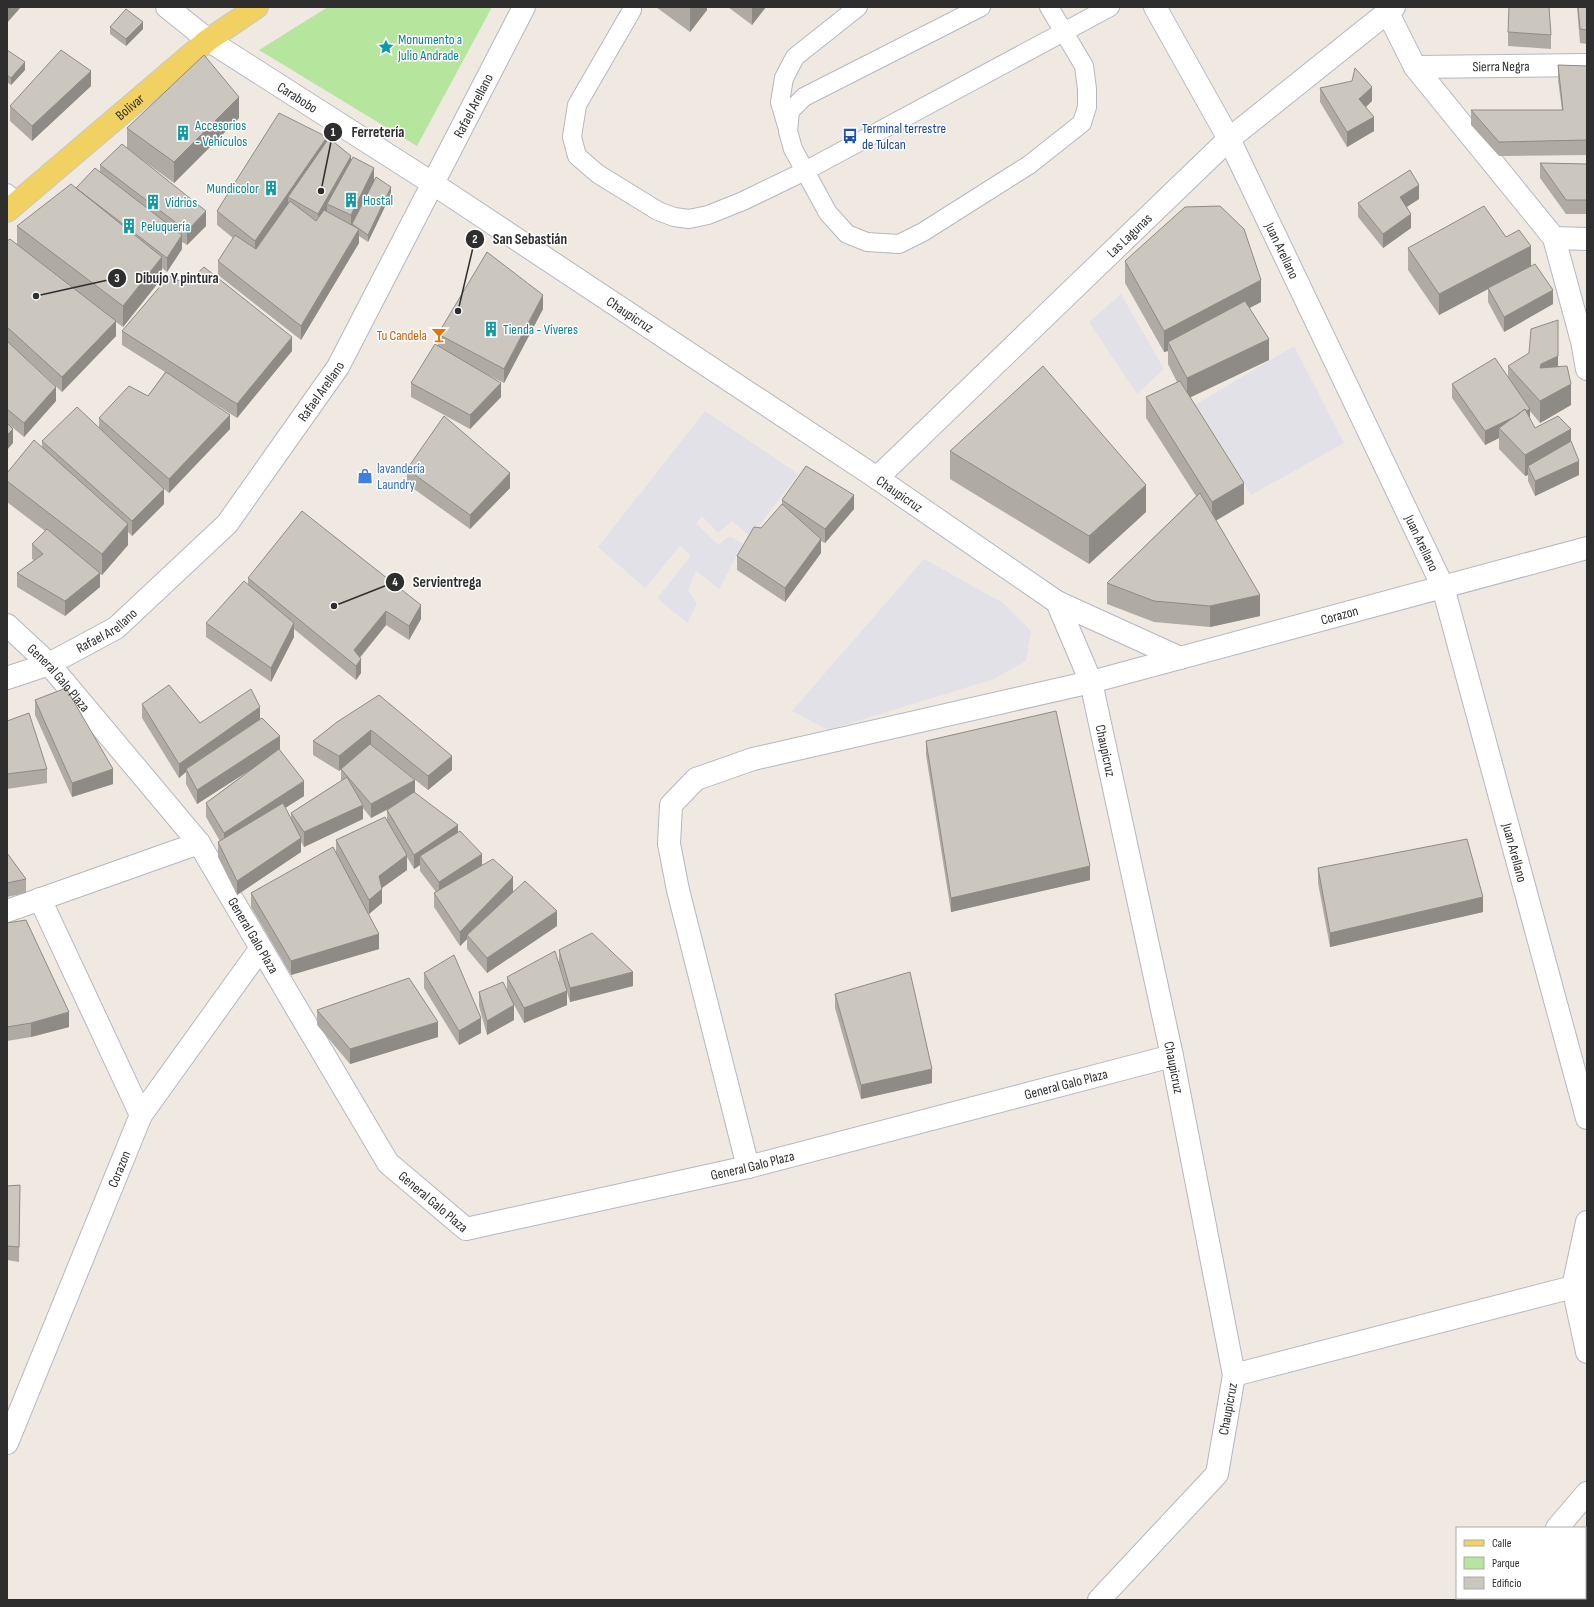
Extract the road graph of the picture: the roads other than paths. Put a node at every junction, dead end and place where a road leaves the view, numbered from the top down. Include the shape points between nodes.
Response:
1 (167, 7) edge
2 (257, 7) edge
3 (524, 7) edge
4 (858, 7) edge
5 (981, 7) edge
6 (1049, 7) edge
7 (1110, 7) edge
8 (1155, 7) edge
9 (632, 10) dead end
10 (1391, 10) edge
11 (1064, 32) junction
12 (208, 40) junction
13 (1587, 65) edge
14 (1415, 66) junction
15 (788, 131) junction
16 (1229, 139) junction
17 (805, 171) junction
18 (432, 183) junction
19 (10, 202) edge
20 (1554, 238) junction
21 (1587, 239) edge
22 (1584, 340) edge
23 (1587, 369) edge
24 (877, 478) junction
25 (1587, 548) edge
26 (1443, 587) junction
27 (1057, 602) junction
28 (7, 626) edge
29 (1180, 658) junction
30 (49, 664) junction
31 (7, 678) edge
32 (1091, 682) junction
33 (199, 843) junction
34 (40, 899) junction
35 (7, 911) edge
36 (261, 948) junction
37 (1172, 1056) junction
38 (141, 1114) junction
39 (1587, 1118) edge
40 (748, 1167) junction
41 (1587, 1222) edge
42 (1580, 1286) edge
43 (1587, 1352) edge
44 (1234, 1375) junction
45 (7, 1443) edge
46 (1587, 1493) edge
47 (1558, 1527) edge
48 (1099, 1600) edge

1 - 12 street, Carabobo
2 - 12 main road, Bolivar
3 - 18 street, Rafael Arellano
4 - 15 lane via 795,57 784,78 780,102
5 - 15 lane via 804,97 790,111
6 - 11 lane
7 - 11 lane
8 - 16 street, Juan Arellano
9 - 17 lane via 576,105 572,137 577,156 598,174 658,211 689,219 708,215 743,201
10 - 14 street
10 - 16 street, Las Lagunas
11 - 17 lane
11 - 17 lane via 1084,66 1087,107 1082,124 1029,165 923,232 899,244 867,242 847,234 828,213
12 - 18 street, Carabobo
12 - 19 main road, Bolivar
13 - 14 street, Sierra Negra
14 - 20 street
15 - 17 lane via 793,149
16 - 24 street, Las Lagunas
16 - 26 street, Juan Arellano
18 - 24 street, Chaupicruz
18 - 30 street, Rafael Arellano via 338,367 227,524 116,628
20 - 21 street
20 - 22 street
22 - 23 street
24 - 27 street, Chaupicruz
25 - 26 street, Corazon
26 - 29 street, Corazon
26 - 39 street, Juan Arellano
27 - 29 street
27 - 32 street, Chaupicruz
28 - 30 street, General Galo Plaza
29 - 32 street, Corazon
30 - 31 street, Rafael Arellano
30 - 33 street, General Galo Plaza
32 - 37 street, Chaupicruz
32 - 40 street, Corazon via 753,758 696,779 671,805 669,844 678,890
33 - 34 street
33 - 36 street, General Galo Plaza
34 - 35 street
34 - 38 street
36 - 38 street, Corazon
36 - 40 street, General Galo Plaza via 388,1163 466,1228
37 - 40 street, General Galo Plaza
37 - 44 street, Chaupicruz
38 - 45 street, Corazon
41 - 42 street
42 - 43 street
42 - 44 street
44 - 48 street, Chaupicruz via 1217,1474
46 - 47 street

